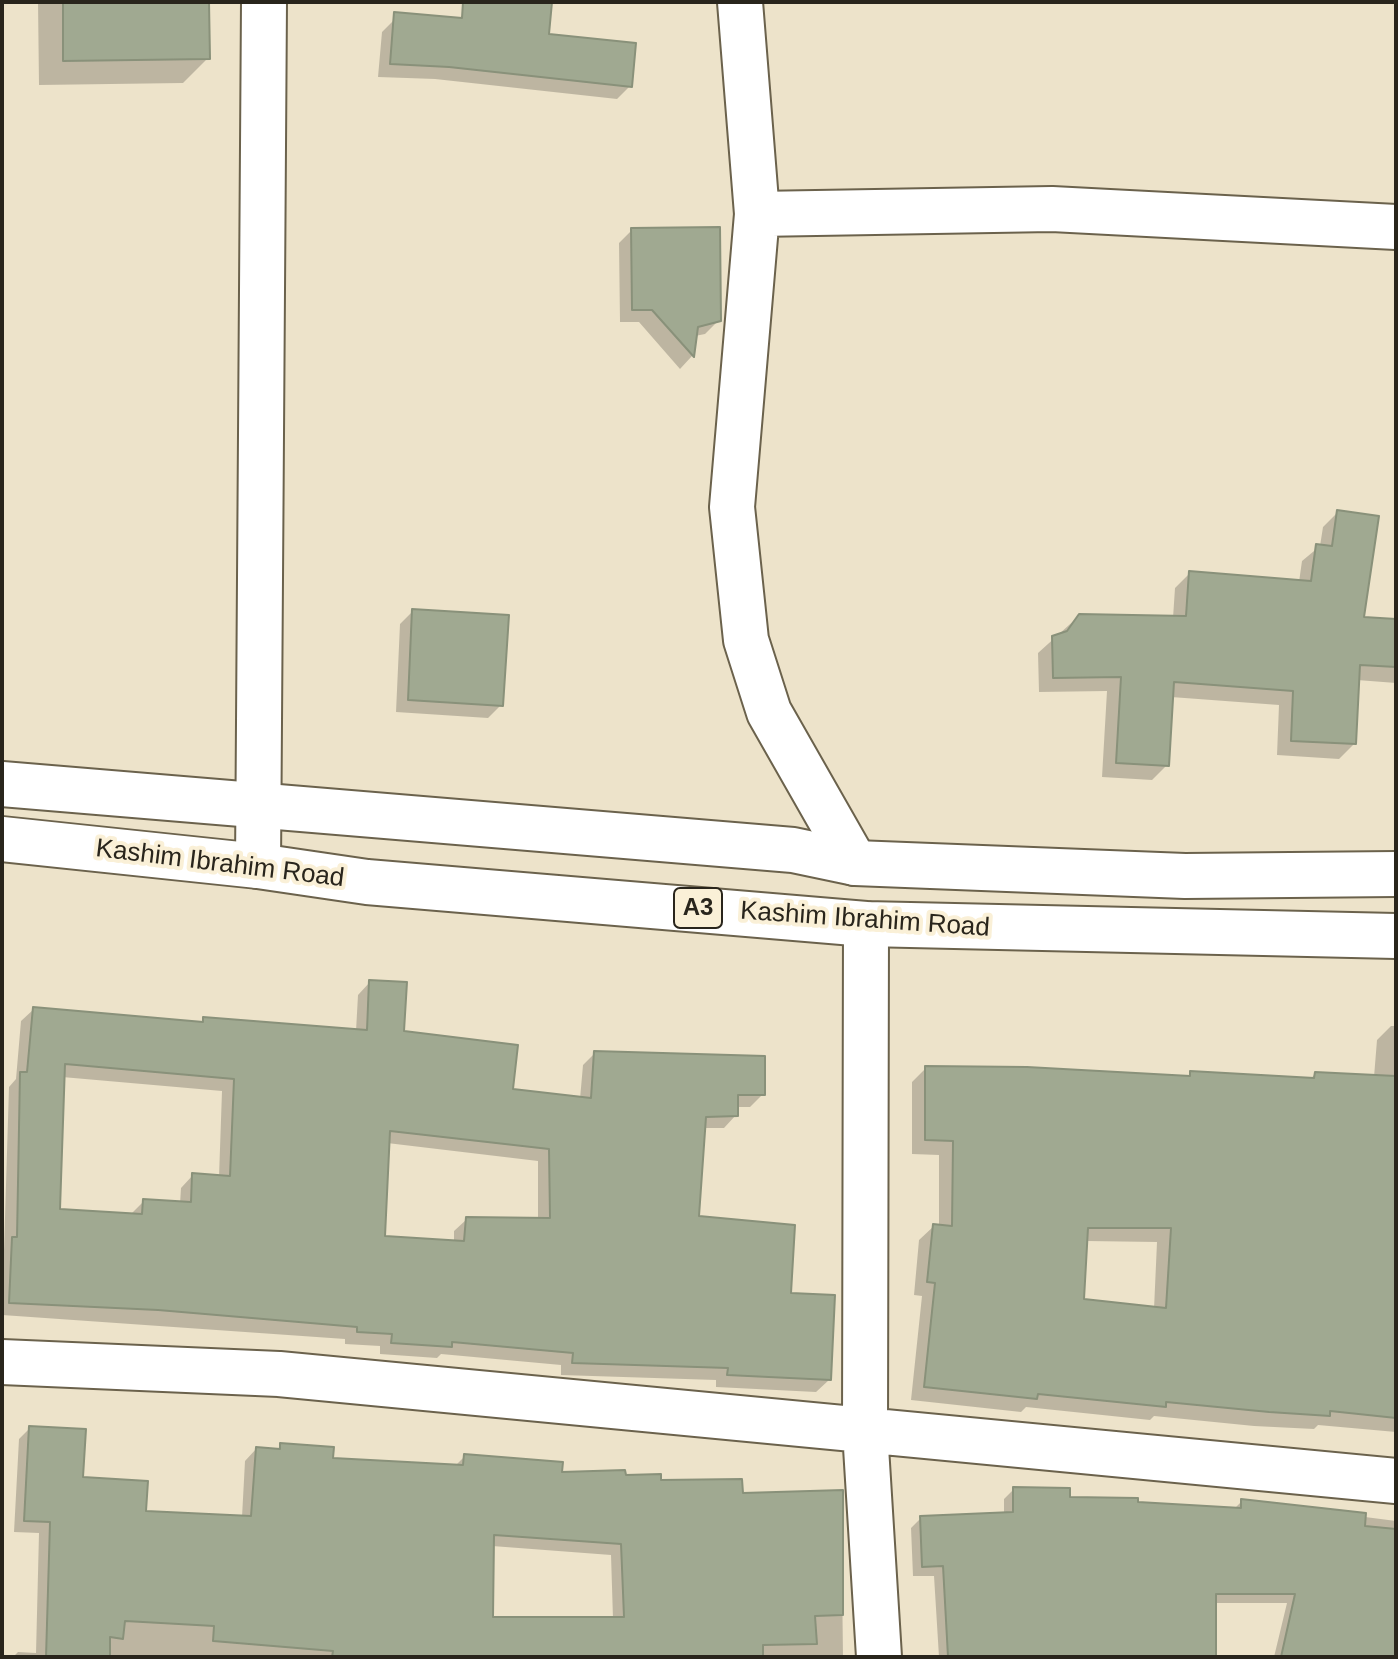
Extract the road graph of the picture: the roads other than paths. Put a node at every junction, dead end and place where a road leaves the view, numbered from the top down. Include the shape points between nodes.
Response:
1 (264, 2) edge
2 (740, 2) edge
3 (757, 214) junction
4 (1396, 227) edge
5 (2, 784) edge
6 (257, 804) junction
7 (2, 839) edge
8 (855, 863) junction
9 (258, 866) junction
10 (1396, 874) edge
11 (866, 924) junction
12 (1396, 936) edge
13 (2, 1362) edge
14 (865, 1431) junction
15 (1396, 1481) edge
16 (879, 1657) edge

1 - 6 main road
2 - 3 main road
3 - 4 main road via 1052,209
3 - 8 main road via 732,507 746,640 769,712
5 - 6 main road
6 - 8 main road via 793,850
6 - 9 main road
7 - 9 main road, Kashim Ibrahim Road / A3
8 - 10 main road via 1185,876
9 - 11 main road, Kashim Ibrahim Road / A3 via 367,882
11 - 12 main road, Kashim Ibrahim Road / A3
11 - 14 main road
13 - 14 main road via 279,1374
14 - 15 main road
14 - 16 main road

